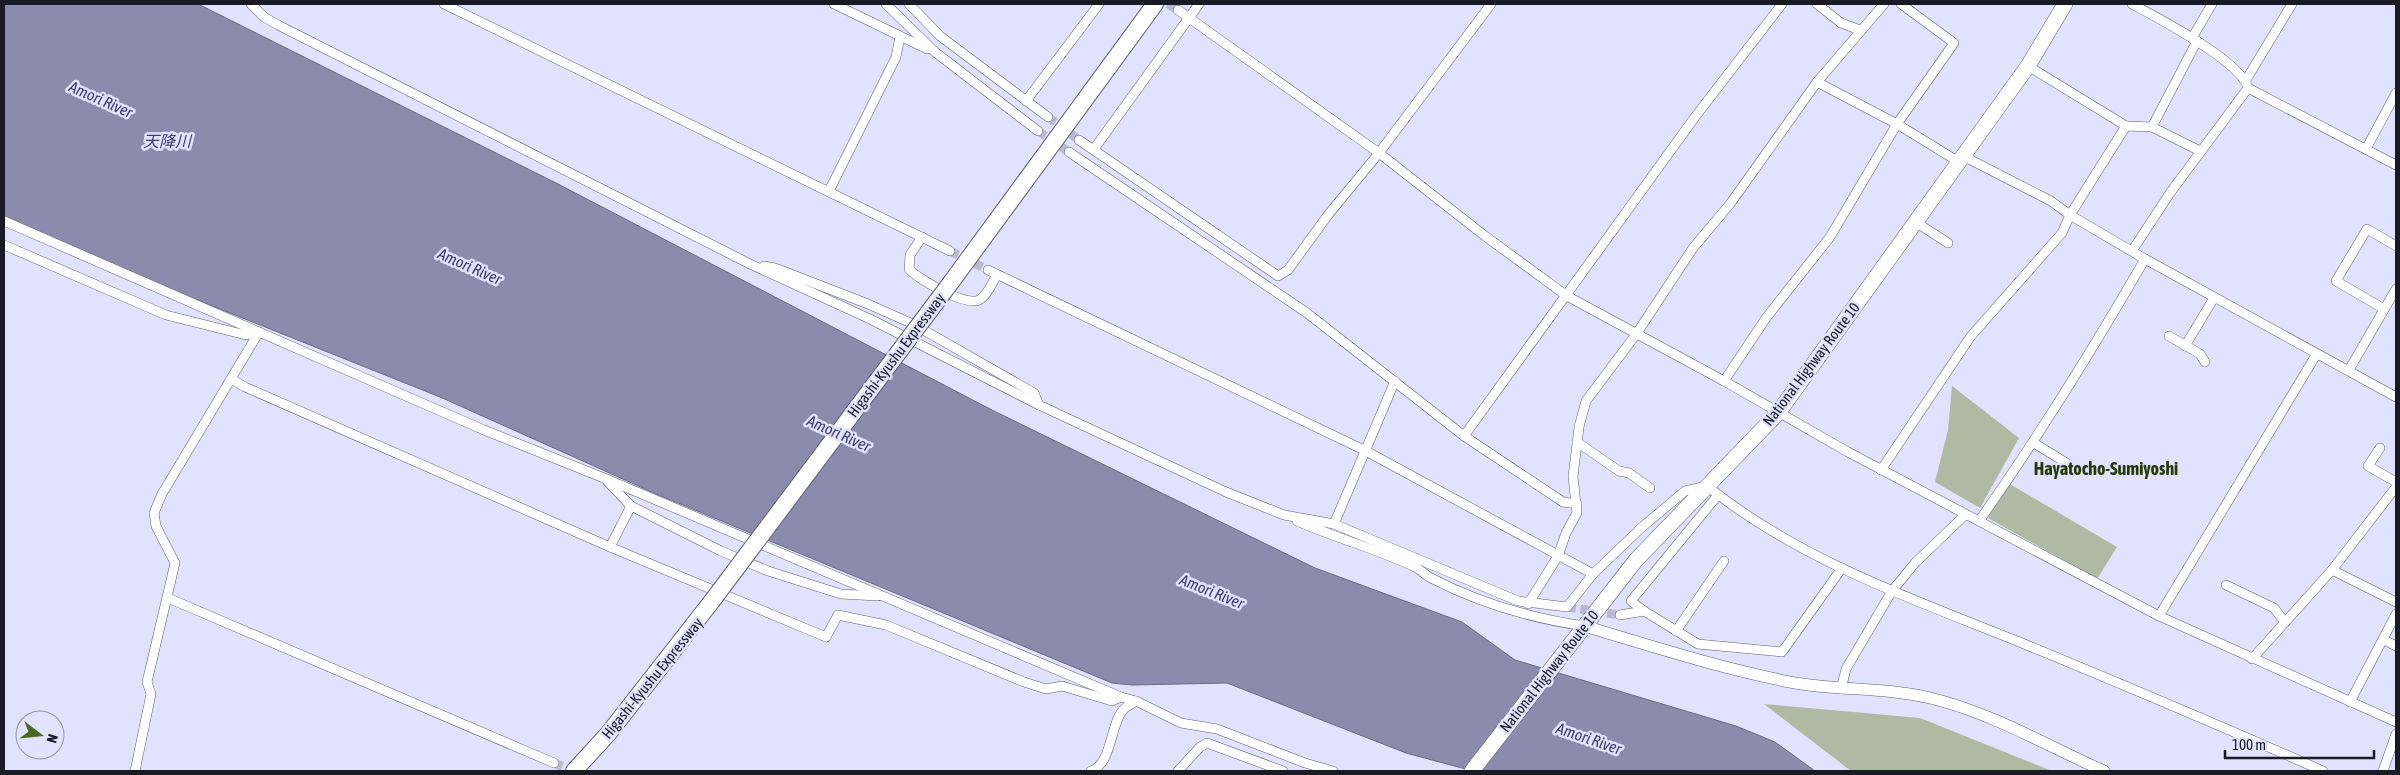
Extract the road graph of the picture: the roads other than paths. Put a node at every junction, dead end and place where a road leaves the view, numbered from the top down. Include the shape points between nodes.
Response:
1 (251, 4) edge
2 (444, 4) edge
3 (834, 4) edge
4 (886, 4) edge
5 (909, 4) edge
6 (1099, 4) edge
7 (1154, 4) edge
8 (1199, 4) edge
9 (1492, 4) edge
10 (1782, 4) edge
11 (1817, 4) edge
12 (1884, 4) edge
13 (1901, 4) edge
14 (2065, 4) edge
15 (2132, 4) edge
16 (2212, 4) edge
17 (2292, 4) edge
18 (1178, 10) tunnel mouth
19 (1188, 18) junction
20 (1860, 30) junction
21 (900, 37) junction
22 (2195, 39) junction
23 (935, 52) junction
24 (2028, 66) junction
25 (1817, 82) junction
26 (2247, 84) junction
27 (2396, 93) edge
28 (1026, 101) junction
29 (1048, 117) tunnel mouth
30 (1897, 124) junction
31 (2126, 126) junction
32 (2152, 127) junction
33 (1038, 131) tunnel mouth
34 (2366, 148) junction
35 (1094, 149) junction
36 (2200, 151) junction
37 (1379, 153) junction
38 (1961, 159) junction
39 (2396, 165) edge
40 (829, 192) junction
41 (2070, 215) junction
42 (4, 221) edge
43 (1917, 223) junction
44 (922, 237) junction
45 (1948, 243) dead end
46 (4, 245) edge
47 (2396, 246) edge
48 (950, 251) tunnel mouth
49 (2132, 251) junction
50 (2145, 259) junction
51 (750, 264) junction
52 (988, 270) tunnel mouth
53 (997, 275) junction
54 (2396, 289) edge
55 (1568, 296) junction
56 (2214, 298) junction
57 (2384, 309) junction
58 (259, 332) junction
59 (1637, 332) junction
60 (2169, 336) dead end
61 (2185, 346) junction
62 (2316, 355) junction
63 (2205, 362) dead end
64 (2349, 370) junction
65 (232, 379) junction
66 (1724, 380) junction
67 (1395, 381) junction
68 (2396, 397) edge
69 (1039, 405) junction
70 (1778, 413) junction
71 (1464, 436) junction
72 (1577, 442) junction
73 (2034, 443) junction
74 (2380, 448) dead end
75 (1364, 450) junction
76 (2068, 464) dead end
77 (1881, 470) junction
78 (604, 478) junction
79 (2396, 482) edge
80 (2396, 487) edge
81 (1650, 488) dead end
82 (1712, 491) junction
83 (1576, 504) junction
84 (630, 506) junction
85 (1284, 515) junction
86 (1965, 515) junction
87 (1979, 521) junction
88 (1334, 524) junction
89 (610, 547) junction
90 (1558, 556) junction
91 (1724, 561) dead end
92 (1842, 568) junction
93 (2332, 570) junction
94 (1593, 574) junction
95 (2226, 585) dead end
96 (1491, 590) junction
97 (1892, 591) junction
98 (886, 596) junction
99 (168, 598) junction
100 (2396, 602) edge
101 (1528, 604) junction
102 (1644, 611) junction
103 (1513, 612) junction
104 (2396, 614) edge
105 (1620, 615) tunnel mouth
106 (2159, 616) junction
107 (2284, 621) junction
108 (1584, 626) junction
109 (1676, 631) junction
110 (2384, 640) junction
111 (1698, 644) junction
112 (2396, 646) edge
113 (1693, 659) junction
114 (2252, 659) junction
115 (1842, 689) junction
116 (1121, 697) junction
117 (1136, 701) junction
118 (2350, 702) junction
119 (2396, 722) edge
120 (2396, 734) edge
121 (554, 764) tunnel mouth
122 (1303, 767) edge
123 (1095, 770) edge
124 (135, 771) edge
125 (574, 771) edge
126 (1178, 771) edge
127 (1283, 771) edge
128 (1333, 771) edge
129 (1472, 771) edge
130 (2104, 771) edge
131 (2322, 771) edge
132 (2383, 771) edge

1 - 51 street via 278,25
2 - 40 street
3 - 21 street
4 - 23 street
5 - 28 street via 940,36
6 - 28 street
7 - 125 highway, Higashi-Kyushu Expressway, bridge via 712,601 608,734
8 - 19 street
9 - 37 street
10 - 55 street via 1695,117
11 - 20 street via 1841,23
12 - 20 street
13 - 30 street via 1954,43
14 - 24 highway, National Highway Route 10
15 - 22 street
16 - 22 street
17 - 26 street
18 - 19 street
19 - 35 street
19 - 37 street
20 - 25 street
21 - 23 street
21 - 40 street via 896,57
22 - 26 street
22 - 32 street
23 - 33 street
24 - 31 street
24 - 38 highway, National Highway Route 10
25 - 30 street
25 - 59 street via 1736,196 1693,248
26 - 34 street
26 - 36 street
27 - 34 street
28 - 29 street
30 - 38 street
30 - 66 street via 1830,237 1766,318
31 - 32 street
31 - 41 street
32 - 36 street
34 - 39 street
35 - 37 street via 1278,276 1288,270
35 - 67 street via 1080,141 1070,154 1307,313
36 - 49 street
37 - 55 street via 1484,236
38 - 41 street via 2052,201
38 - 43 highway, National Highway Route 10
40 - 44 street
41 - 49 street
41 - 77 street via 2062,233 1971,336
42 - 58 street
43 - 45 street
43 - 70 highway, National Highway Route 10
44 - 48 street
44 - 53 street via 910,255 909,269 940,289 976,302 984,296
46 - 58 street via 166,315 246,335
47 - 57 street via 2367,230 2336,281
49 - 50 street
50 - 56 street
50 - 73 street
51 - 69 street
51 - 69 street via 775,268 914,324 1034,393
52 - 53 street
53 - 75 street
54 - 57 street
55 - 59 street
55 - 71 street
56 - 61 street
56 - 62 street
57 - 64 street
58 - 65 street
58 - 78 street via 484,430
59 - 66 street
59 - 72 street via 1586,401
60 - 61 street
61 - 63 street via 2200,354
62 - 64 street
62 - 106 street
64 - 68 street
65 - 89 street
65 - 99 street via 162,494 154,513 156,526 175,563
66 - 70 street
67 - 71 street
67 - 75 street
69 - 85 street via 1226,492
70 - 77 street
70 - 82 highway, National Highway Route 10
71 - 83 street via 1563,502
72 - 81 street
72 - 83 street via 1573,477
73 - 76 street
73 - 87 street
74 - 79 street via 2368,466
75 - 88 street
75 - 90 street
77 - 86 street
78 - 84 street
78 - 98 street
80 - 93 street
82 - 92 street via 1778,537
82 - 94 street via 1686,491
82 - 102 street via 1631,601
82 - 108 highway, National Highway Route 10 via 1636,560
83 - 90 street via 1578,513
84 - 89 street
84 - 98 street via 768,571 841,594
85 - 88 street
85 - 103 street via 1417,568 1430,577
86 - 87 street
86 - 97 street via 1914,563
87 - 106 street
88 - 96 street
89 - 116 street via 826,637 838,615 886,625 1038,687 1062,686 1112,701
90 - 94 street
90 - 101 street
91 - 109 street
92 - 97 street
92 - 111 street via 1782,652
93 - 100 street
93 - 107 street
94 - 101 street via 1567,607
95 - 107 street via 2274,608
96 - 101 street
96 - 103 street
97 - 115 street via 1846,669
97 - 131 street via 2208,720
98 - 116 street
99 - 121 street
99 - 124 street via 147,682 151,694
102 - 105 street
102 - 109 street
103 - 108 street
104 - 110 street
106 - 114 street
107 - 114 street
108 - 113 street
108 - 129 highway, National Highway Route 10
109 - 111 street
110 - 112 street
110 - 118 street
111 - 113 street
113 - 115 street via 1797,683
114 - 118 street
115 - 130 street via 1936,699 1999,723
116 - 117 street
117 - 122 street via 1181,723 1217,729
117 - 123 street via 1122,710 1108,749
118 - 119 street
120 - 132 street
122 - 128 street
126 - 127 street via 1207,743

